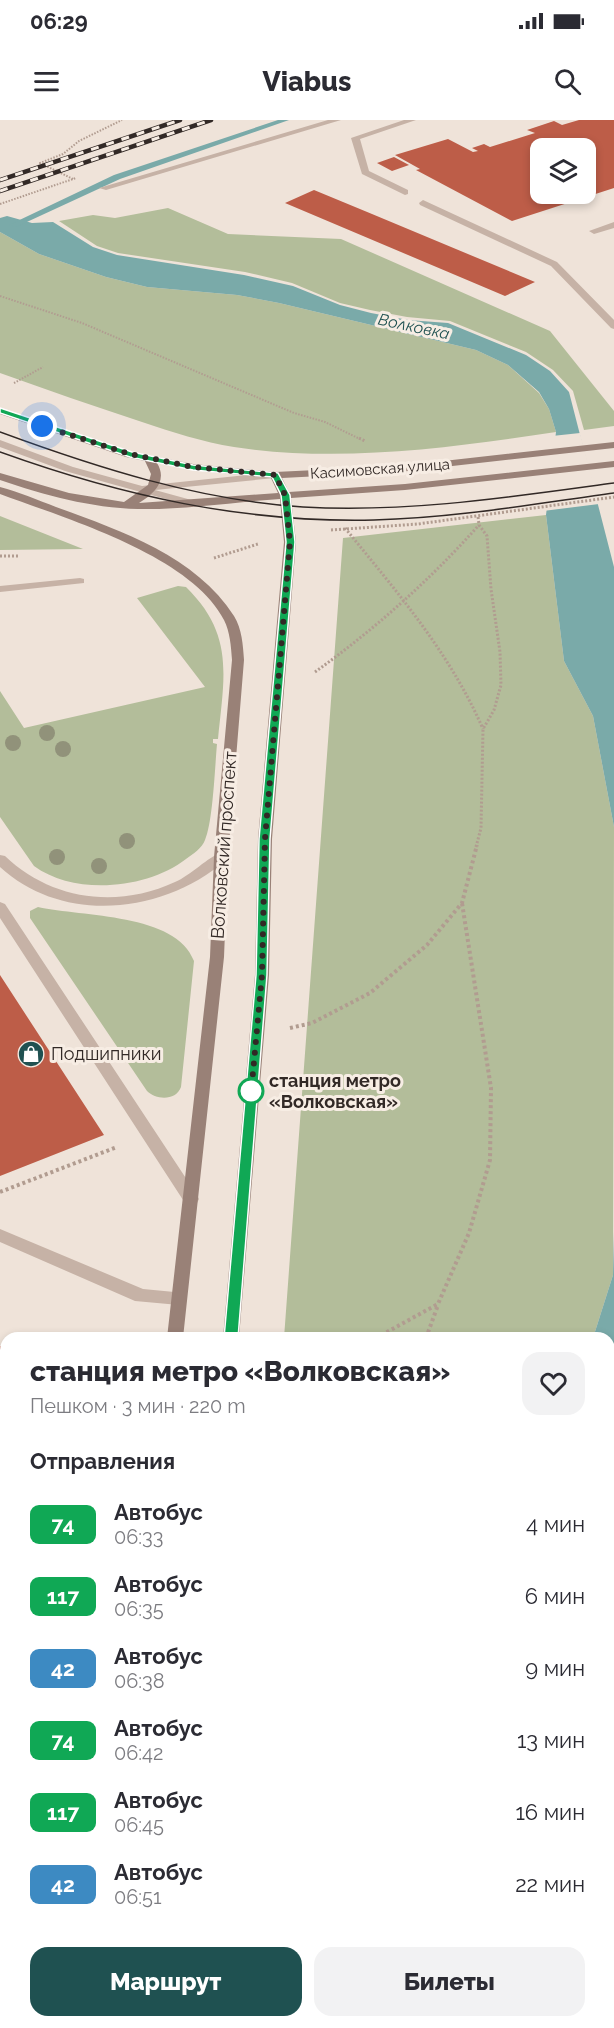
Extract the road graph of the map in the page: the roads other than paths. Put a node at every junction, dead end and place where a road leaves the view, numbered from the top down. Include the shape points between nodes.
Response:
1 (337, 120) edge
2 (412, 120) edge
3 (104, 188) dead end
4 (405, 192) dead end
5 (423, 203) dead end
6 (614, 225) edge
7 (594, 231) dead end
8 (614, 326) edge
9 (0, 411) edge
10 (0, 443) edge
11 (614, 445) edge
12 (149, 459) junction
13 (614, 464) edge
14 (275, 475) junction
15 (0, 476) edge
16 (147, 489) junction
17 (0, 490) edge
18 (285, 495) junction
19 (191, 503) junction
20 (125, 505) junction
21 (80, 581) dead end
22 (0, 589) edge
23 (221, 857) junction
24 (0, 860) edge
25 (0, 908) edge
26 (191, 1199) junction
27 (0, 1235) edge
28 (179, 1298) junction
29 (176, 1332) edge
30 (232, 1332) edge

1 - 3 street
2 - 4 street via 355,138 365,172
5 - 8 street via 554,264
6 - 7 street
9 - 12 street, Касимовская улица
10 - 16 street via 69,469
11 - 14 street, Касимовская улица via 389,470
12 - 14 street, Касимовская улица
12 - 16 street via 158,475
13 - 18 street, Касимовская улица via 490,479
14 - 16 street
14 - 18 street
15 - 20 street, Касимовская улица via 66,497
16 - 19 street
16 - 20 street
17 - 23 street, Волковский проспект via 164,558 211,592 229,616 238,660
18 - 19 street, Касимовская улица
18 - 30 street via 290,542 265,839 262,975
19 - 20 street, Касимовская улица
21 - 22 street
23 - 24 street via 196,877 164,892 131,900 92,901 45,891 20,878
23 - 26 street, Волковский проспект via 217,957
25 - 26 street
26 - 28 street, Волковский проспект
27 - 28 street via 141,1296
28 - 29 street, Волковский проспект

